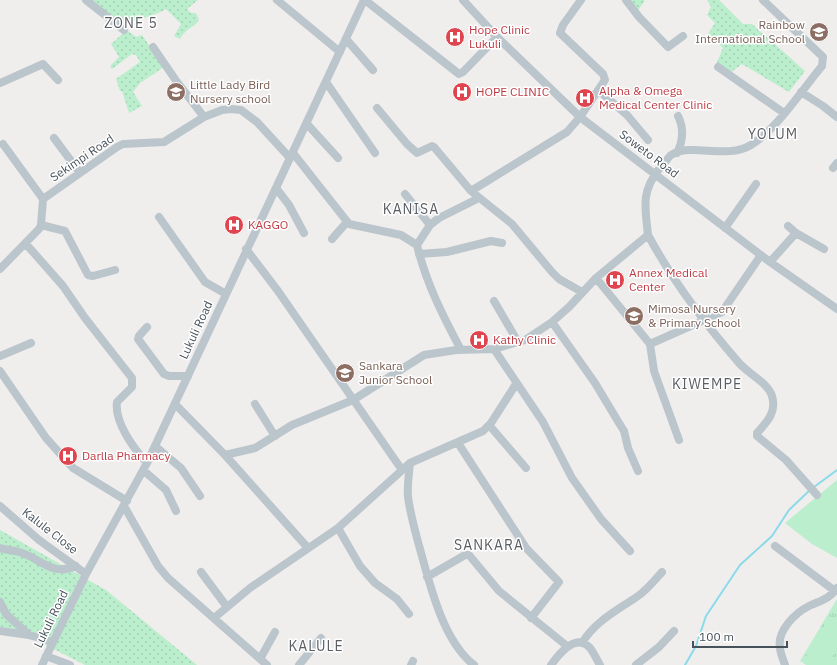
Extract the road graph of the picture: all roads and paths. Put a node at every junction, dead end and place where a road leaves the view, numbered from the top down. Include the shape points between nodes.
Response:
1 (86, 0) edge
2 (277, 0) edge
3 (364, 0) edge
4 (463, 0) edge
5 (581, 0) edge
6 (626, 0) edge
7 (762, 0) edge
8 (124, 30) dead end
9 (683, 36) dead end
10 (497, 37) junction
11 (346, 39) junction
12 (153, 47) dead end
13 (340, 52) junction
14 (718, 67) dead end
15 (374, 70) dead end
16 (58, 80) dead end
17 (326, 82) junction
18 (0, 83) edge
19 (598, 90) junction
20 (801, 92) junction
21 (377, 108) dead end
22 (784, 113) junction
23 (678, 116) dead end
24 (204, 117) junction
25 (580, 117) junction
26 (837, 118) edge
27 (306, 124) junction
28 (54, 138) dead end
29 (648, 140) dead end
30 (3, 144) dead end
31 (374, 153) dead end
32 (677, 153) junction
33 (292, 155) junction
34 (338, 158) dead end
35 (80, 173) junction
36 (655, 174) junction
37 (756, 184) dead end
38 (276, 188) junction
39 (471, 191) junction
40 (405, 194) dead end
41 (479, 198) junction
42 (43, 199) junction
43 (159, 217) dead end
44 (347, 222) junction
45 (41, 224) junction
46 (430, 225) junction
47 (788, 226) dead end
48 (725, 228) junction
49 (304, 233) dead end
50 (796, 233) junction
51 (648, 235) junction
52 (332, 238) dead end
53 (502, 243) dead end
54 (26, 244) junction
55 (246, 249) junction
56 (824, 249) dead end
57 (418, 250) junction
58 (761, 255) junction
59 (770, 262) junction
60 (0, 269) edge
61 (115, 270) dead end
62 (596, 278) junction
63 (582, 292) junction
64 (226, 294) junction
65 (494, 301) dead end
66 (837, 309) edge
67 (704, 319) junction
68 (552, 322) junction
69 (147, 327) dead end
70 (518, 342) junction
71 (31, 343) dead end
72 (650, 344) junction
73 (494, 349) junction
74 (461, 350) junction
75 (0, 356) edge
76 (0, 372) edge
77 (188, 376) junction
78 (8, 384) junction
79 (516, 384) junction
80 (0, 389) edge
81 (353, 400) junction
82 (175, 404) junction
83 (255, 404) dead end
84 (489, 426) junction
85 (275, 436) junction
86 (679, 440) dead end
87 (458, 443) junction
88 (155, 446) junction
89 (225, 455) junction
90 (410, 463) junction
91 (145, 466) junction
92 (526, 468) dead end
93 (402, 470) junction
94 (638, 471) dead end
95 (817, 495) dead end
96 (200, 496) dead end
97 (126, 503) junction
98 (0, 506) edge
99 (176, 510) dead end
100 (338, 528) junction
101 (775, 546) dead end
102 (0, 548) edge
103 (308, 548) junction
104 (630, 551) dead end
105 (76, 566) junction
106 (201, 572) dead end
107 (662, 572) dead end
108 (86, 574) junction
109 (428, 577) junction
110 (836, 590) edge
111 (0, 602) edge
112 (227, 607) junction
113 (409, 614) dead end
114 (214, 618) junction
115 (531, 618) junction
116 (0, 631) edge
117 (674, 631) dead end
118 (275, 632) dead end
119 (29, 635) junction
120 (321, 638) dead end
121 (53, 642) junction
122 (582, 643) junction
123 (567, 646) junction
124 (46, 656) junction
125 (260, 659) junction
126 (42, 665) edge
127 (70, 665) edge
128 (266, 665) edge
129 (299, 665) edge
130 (474, 665) edge
131 (551, 665) edge
132 (600, 665) edge
133 (636, 665) edge
134 (785, 665) edge

1 - 8 street
2 - 13 street
3 - 10 street via 458,74
3 - 11 street, Lukuli Road
4 - 10 street, Soweto Road
5 - 19 street via 560,32 603,74 605,80
6 - 9 street via 668,47
7 - 20 street via 824,60
10 - 25 street, Soweto Road
11 - 13 street, Lukuli Road
11 - 15 street
12 - 24 street
13 - 17 street, Lukuli Road
14 - 22 street
16 - 18 street via 43,64
17 - 27 street, Lukuli Road
17 - 31 street
19 - 25 street
19 - 29 street via 627,114
20 - 22 street
20 - 26 street
21 - 39 street via 417,153 434,147
22 - 32 street via 767,133 736,151 684,150
23 - 32 street via 682,123 682,138
24 - 33 street, Sekimpi Road via 226,109 241,110
24 - 35 street, Sekimpi Road via 164,142 123,144 116,147
25 - 36 street, Soweto Road
25 - 39 street via 567,132
27 - 33 street, Lukuli Road
27 - 34 street
28 - 35 street
30 - 42 street
32 - 36 street
33 - 38 street, Lukuli Road
33 - 44 street, Sekimpi Road
35 - 42 street, Sekimpi Road
36 - 48 street, Soweto Road
36 - 51 street via 646,190 644,201
37 - 48 street
38 - 49 street via 289,205
38 - 55 street, Lukuli Road
39 - 41 street
40 - 46 street
41 - 46 street
41 - 63 street via 512,224 544,265 559,279
42 - 45 street
43 - 64 street via 205,282
44 - 52 street
44 - 57 street via 401,235
45 - 54 street
45 - 61 street via 65,231 88,275
46 - 57 street
47 - 50 street
48 - 58 street, Soweto Road
50 - 56 street
50 - 59 street
51 - 62 street
51 - 67 street via 679,288
53 - 57 street via 491,241 448,252
54 - 60 street
54 - 91 street via 63,286 132,378 132,387 117,402 117,409 131,444
55 - 64 street, Lukuli Road
55 - 81 street via 274,285
57 - 74 street via 438,305
58 - 59 street, Soweto Road
58 - 67 street via 722,312
59 - 66 street, Soweto Road
62 - 63 street
62 - 72 street
63 - 68 street
64 - 77 street, Lukuli Road
65 - 70 street
67 - 72 street
67 - 95 street via 740,364 772,394 773,412 757,436 786,460
68 - 70 street
68 - 94 street via 619,422
69 - 77 street via 138,339 164,374
70 - 73 street
71 - 75 street
72 - 86 street via 654,372
73 - 74 street
73 - 79 street
74 - 81 street via 424,356
76 - 78 street
77 - 82 street, Lukuli Road
78 - 80 street
78 - 97 street via 46,438 73,468
79 - 84 street
79 - 104 street via 548,430 572,478 601,519
81 - 85 street via 295,424
81 - 93 street
82 - 88 street, Lukuli Road
82 - 89 street
83 - 85 street
84 - 87 street
84 - 92 street
85 - 89 street via 255,448
87 - 90 street
87 - 115 street via 526,548 559,582
88 - 91 street, Lukuli Road
88 - 96 street via 181,468
89 - 103 street
90 - 93 street
90 - 109 street via 408,498
91 - 97 street, Lukuli Road
91 - 99 street via 166,490
93 - 100 street
97 - 108 street, Lukuli Road
97 - 114 street via 162,572
98 - 105 street, Kalule Close via 39,540
100 - 103 street
100 - 113 street via 360,566 375,583 397,599
101 - 110 street
102 - 105 street via 20,552 54,569 65,570
103 - 112 street
105 - 108 street, Kalule Close
106 - 112 street
107 - 122 street via 639,596 601,621
108 - 121 street, Lukuli Road
109 - 115 street via 469,555 499,591
109 - 130 street via 445,624 456,644
110 - 134 street via 828,598 802,611 782,632 780,648
111 - 119 street via 6,614
112 - 114 street
114 - 125 street
115 - 123 street
116 - 119 street
117 - 133 street
118 - 125 street
119 - 121 street
120 - 129 street
121 - 124 street, Lukuli Road
122 - 123 street
122 - 132 street via 590,648
123 - 131 street
124 - 126 street, Lukuli Road
124 - 127 street
125 - 128 street

